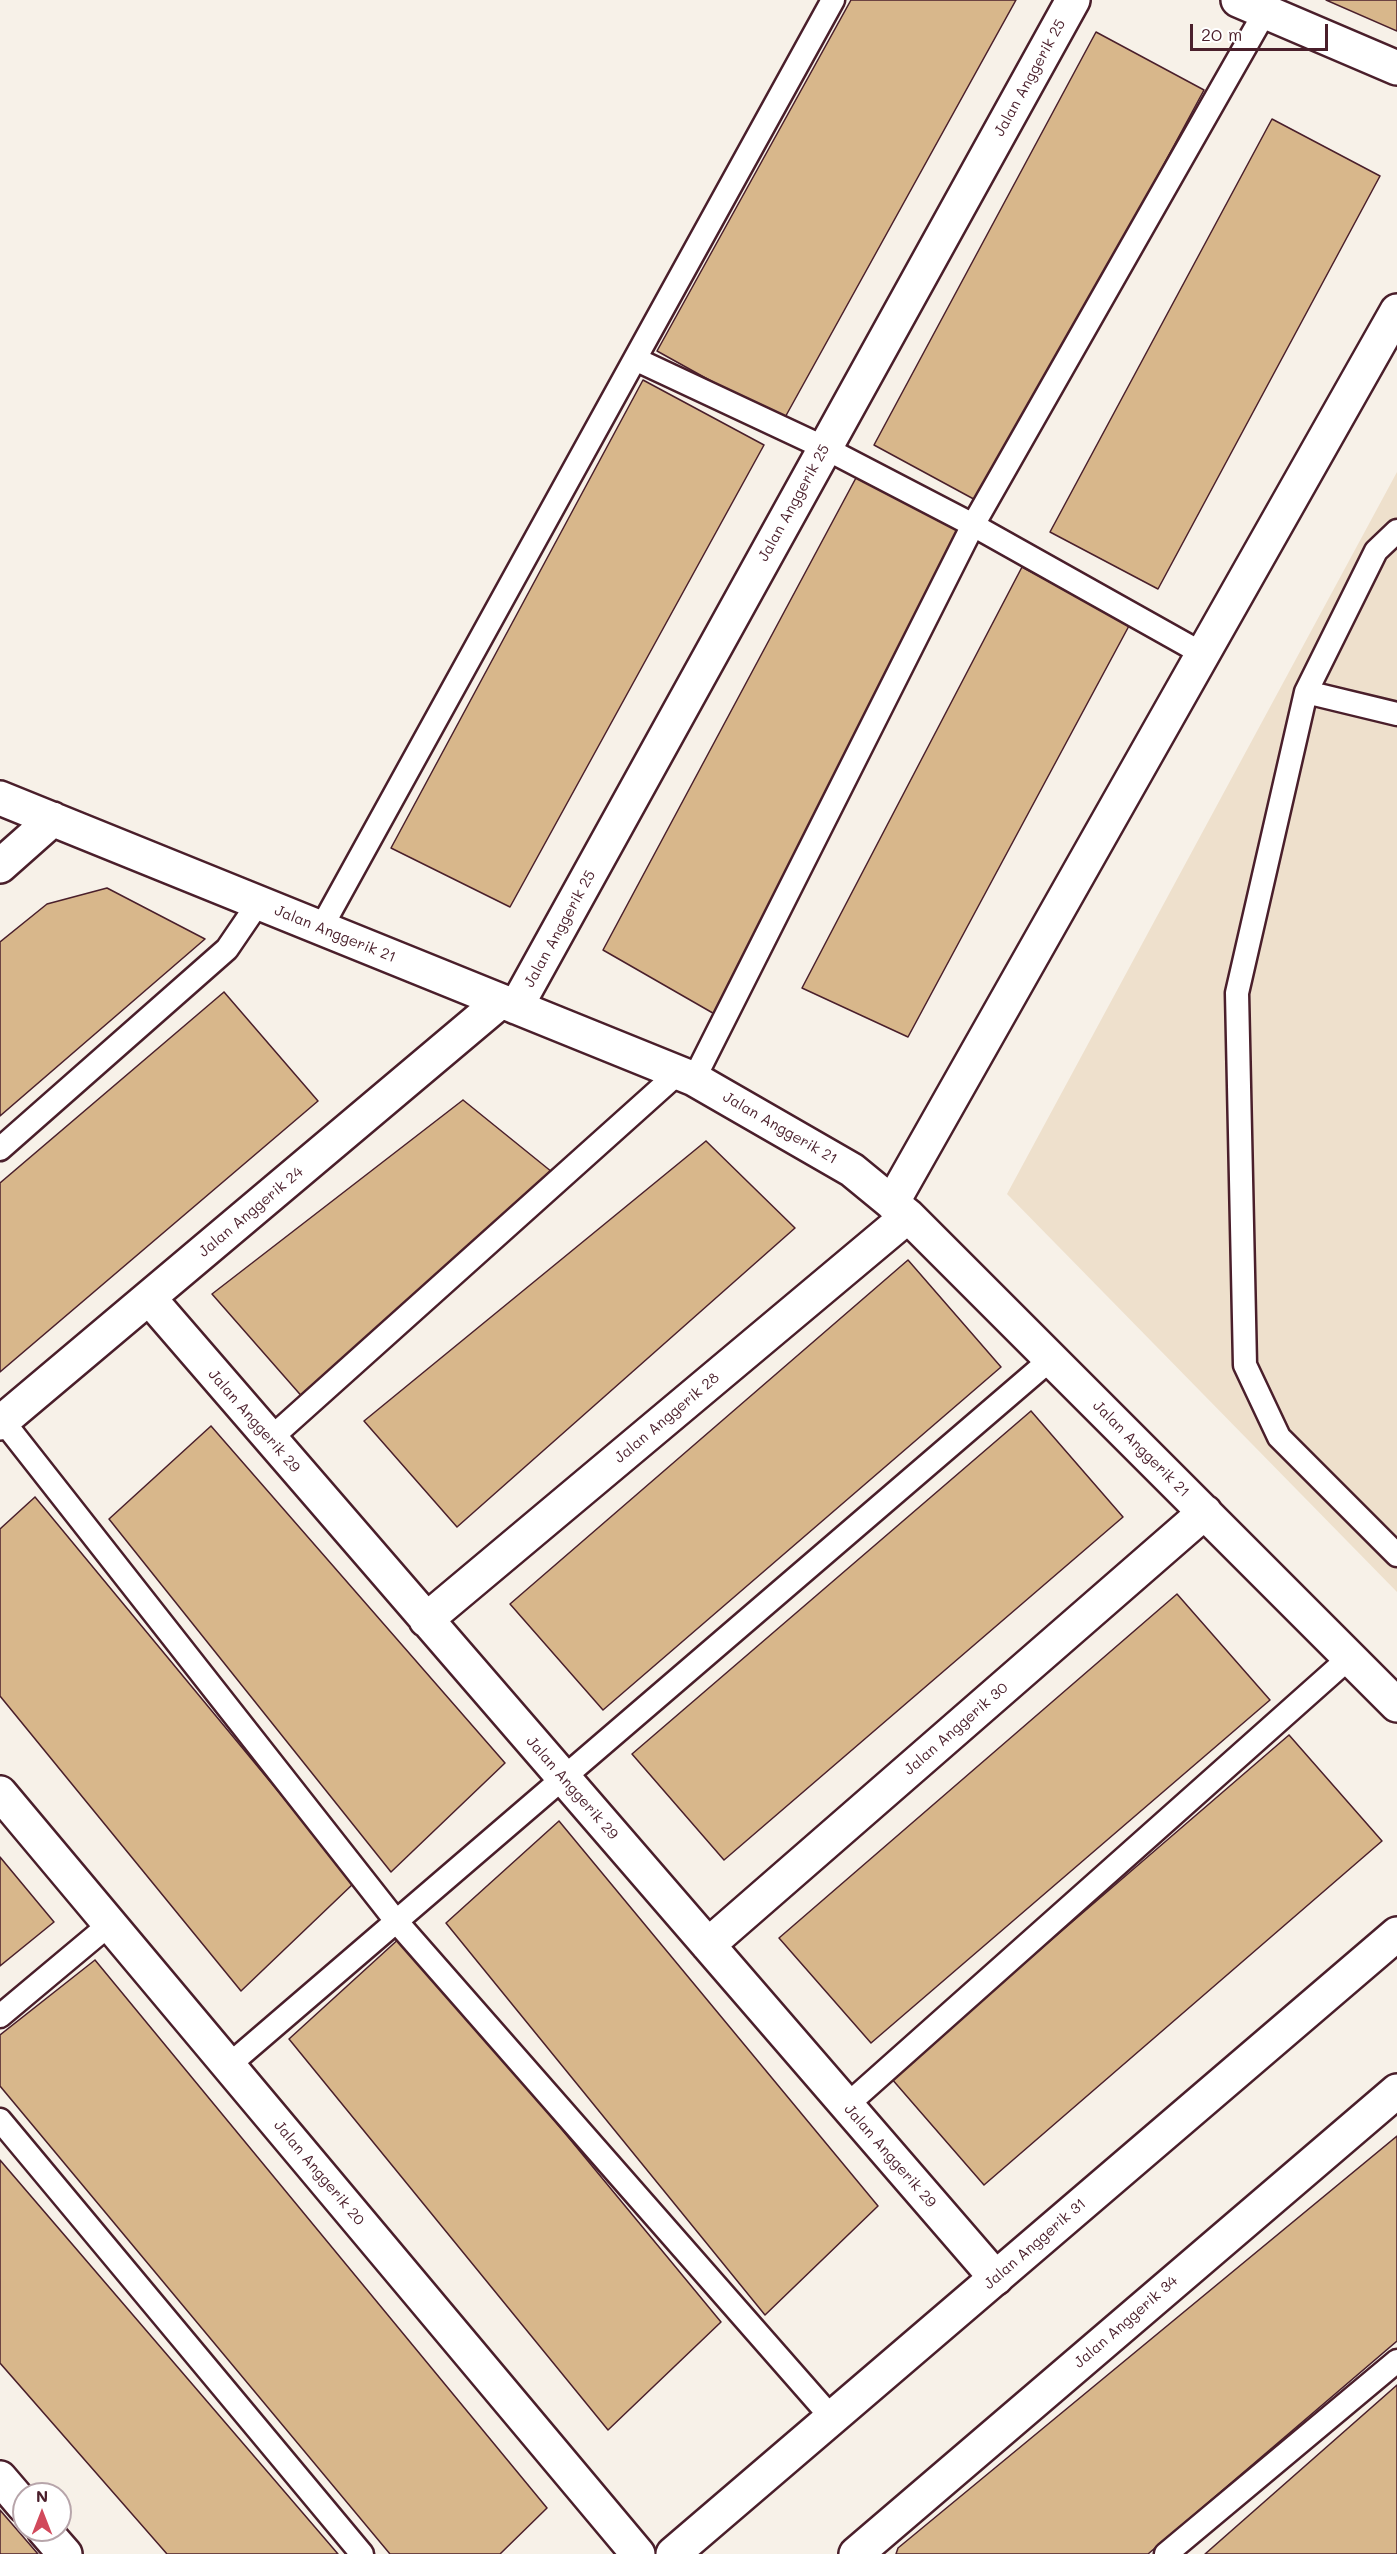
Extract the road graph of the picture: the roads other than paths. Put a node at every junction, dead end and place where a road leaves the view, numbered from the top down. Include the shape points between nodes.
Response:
1 (833, 0) edge
2 (1073, 0) edge
3 (1251, 6) edge
4 (1397, 68) edge
5 (1397, 311) edge
6 (635, 359) junction
7 (825, 448) junction
8 (973, 525) junction
9 (1397, 531) edge
10 (1203, 654) junction
11 (1306, 692) junction
12 (1397, 714) edge
13 (0, 798) edge
14 (53, 819) junction
15 (0, 866) edge
16 (259, 902) junction
17 (321, 928) junction
18 (509, 1004) junction
19 (686, 1076) junction
20 (0, 1149) edge
21 (900, 1210) junction
22 (148, 1298) junction
23 (1052, 1359) junction
24 (2, 1422) edge
25 (270, 1439) junction
26 (1205, 1512) junction
27 (1397, 1555) edge
28 (426, 1620) junction
29 (1349, 1658) junction
30 (1397, 1705) edge
31 (563, 1779) junction
32 (0, 1793) edge
33 (396, 1921) junction
34 (110, 1924) junction
35 (1397, 1934) edge
36 (708, 1945) junction
37 (0, 2016) edge
38 (229, 2066) junction
39 (1397, 2091) edge
40 (847, 2105) junction
41 (0, 2120) edge
42 (996, 2278) junction
43 (1397, 2361) edge
44 (832, 2418) junction
45 (0, 2478) edge
46 (12, 2492) edge
47 (54, 2542) edge
48 (65, 2554) edge
49 (362, 2554) edge
50 (638, 2554) edge
51 (674, 2554) edge
52 (856, 2554) edge
53 (1166, 2554) edge

1 - 6 lane
2 - 7 street, Jalan Anggerik 25
3 - 4 street
3 - 8 lane
5 - 10 street
6 - 7 lane
6 - 17 lane
7 - 8 lane
7 - 18 street, Jalan Anggerik 25
8 - 10 lane
8 - 19 lane
9 - 11 lane via 1376,551
10 - 21 street
11 - 12 lane
11 - 27 lane via 1237,993 1245,1365 1279,1437
13 - 14 street, Jalan Anggerik 21
14 - 15 street
14 - 16 street, Jalan Anggerik 21
16 - 17 street, Jalan Anggerik 21
16 - 20 lane via 227,949
17 - 18 street, Jalan Anggerik 21
18 - 19 street, Jalan Anggerik 21
18 - 22 street, Jalan Anggerik 24
19 - 21 street, Jalan Anggerik 21 via 852,1170
19 - 25 lane
21 - 23 street, Jalan Anggerik 21
21 - 28 street, Jalan Anggerik 28
22 - 24 street, Jalan Anggerik 24
22 - 25 street, Jalan Anggerik 29
23 - 26 street, Jalan Anggerik 21
23 - 31 lane
24 - 33 lane
25 - 28 street, Jalan Anggerik 29
26 - 29 street, Jalan Anggerik 21
26 - 36 street, Jalan Anggerik 30
28 - 31 street, Jalan Anggerik 29
29 - 30 street, Jalan Anggerik 21
29 - 40 lane
31 - 33 lane
31 - 36 street, Jalan Anggerik 29
32 - 34 street, Jalan Anggerik 20
33 - 38 lane
33 - 44 lane
34 - 37 lane
34 - 38 street, Jalan Anggerik 20
35 - 42 street, Jalan Anggerik 31
36 - 40 street, Jalan Anggerik 29
38 - 50 street, Jalan Anggerik 20
39 - 52 street, Jalan Anggerik 34
40 - 42 street, Jalan Anggerik 29
41 - 49 lane
42 - 44 street, Jalan Anggerik 31
43 - 53 lane
44 - 51 street, Jalan Anggerik 31
45 - 46 street
47 - 48 street

